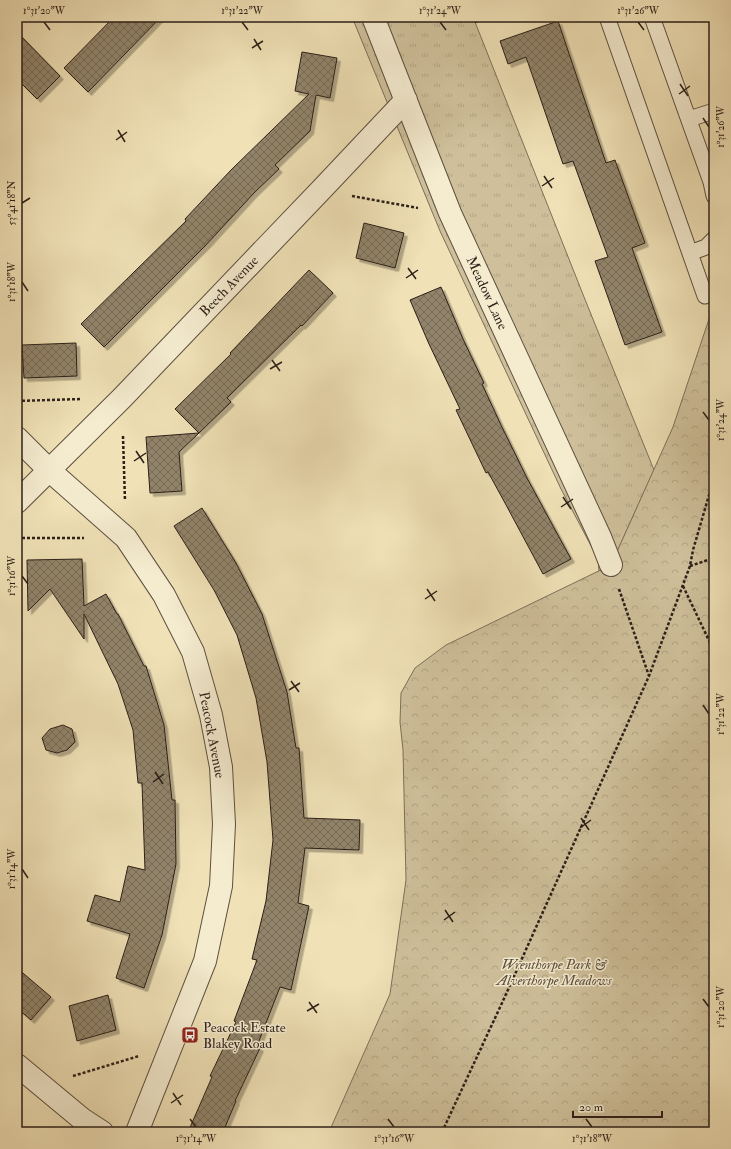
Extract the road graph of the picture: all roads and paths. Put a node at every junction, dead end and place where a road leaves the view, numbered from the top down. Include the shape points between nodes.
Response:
1 (373, 17) edge
2 (488, 17) edge
3 (607, 17) edge
4 (652, 17) edge
5 (475, 22) dead end
6 (406, 100) junction
7 (714, 111) edge
8 (689, 119) junction
9 (321, 190) junction
10 (714, 196) edge
11 (450, 213) junction
12 (714, 239) edge
13 (690, 253) junction
14 (705, 296) dead end
15 (17, 438) edge
16 (49, 470) junction
17 (714, 478) edge
18 (17, 502) edge
19 (17, 538) edge
20 (126, 538) junction
21 (714, 558) edge
22 (611, 565) joint
23 (690, 566) junction
24 (682, 586) junction
25 (714, 651) edge
26 (649, 676) junction
27 (170, 1047) junction
28 (17, 1065) edge
29 (41, 1085) junction
30 (102, 1132) edge
31 (136, 1132) edge
32 (442, 1132) edge

1 - 6 street, Meadow Lane
2 - 5 path
3 - 13 lane
4 - 8 lane
6 - 9 street, Beech Avenue
6 - 11 street, Meadow Lane
7 - 8 lane
8 - 10 lane
9 - 11 path
9 - 16 street, Beech Avenue via 122,398
11 - 22 street, Meadow Lane
12 - 13 lane via 706,247
13 - 14 lane
15 - 16 street, Peacock Avenue
16 - 18 street, Beech Avenue
16 - 20 street, Peacock Avenue
17 - 23 path
19 - 20 path
20 - 27 street, Peacock Avenue via 164,594 193,652 211,715 221,767 224,824 221,886 205,961
21 - 23 path
22 - 26 path
23 - 24 path
24 - 25 path
24 - 26 path
26 - 32 path
27 - 29 path
27 - 31 street, Peacock Avenue
28 - 29 street
29 - 30 street

